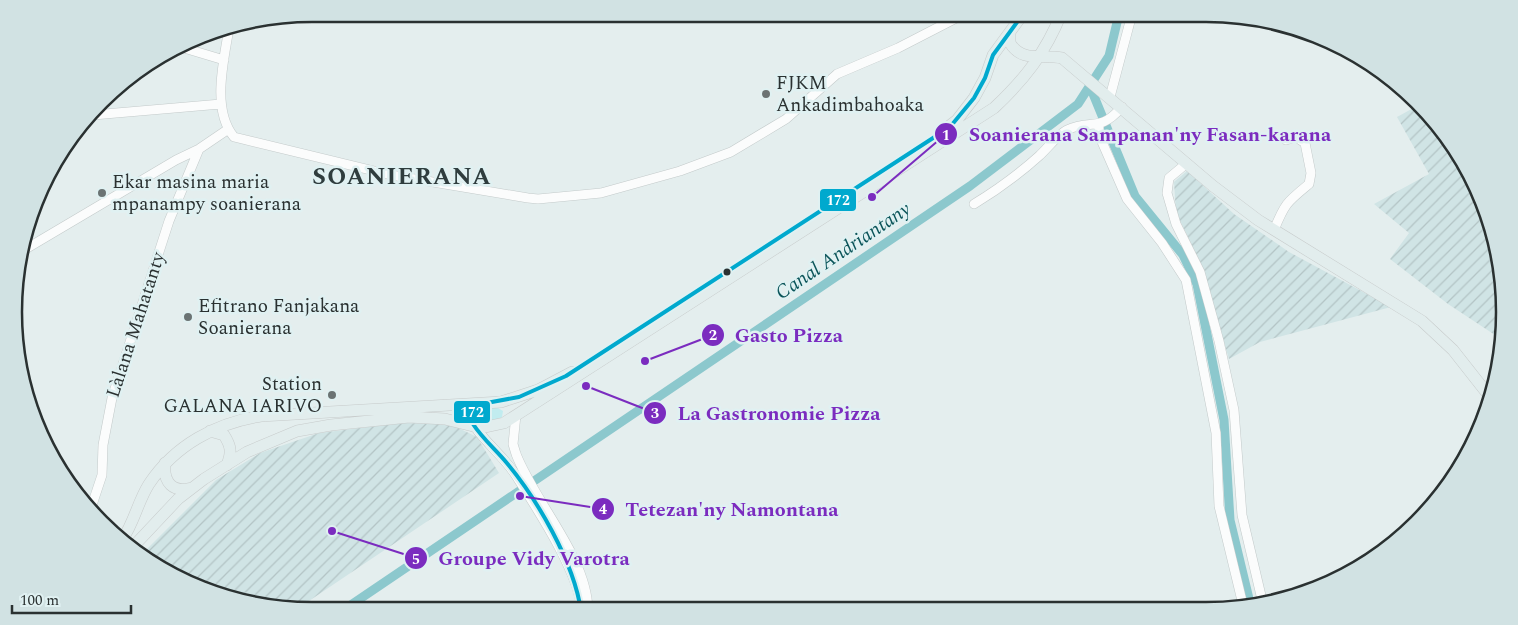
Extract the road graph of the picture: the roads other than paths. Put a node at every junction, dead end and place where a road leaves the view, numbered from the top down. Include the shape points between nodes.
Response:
1 (948, 22) edge
2 (1017, 22) edge
3 (1057, 22) edge
4 (1130, 22) edge
5 (1010, 32) junction
6 (228, 35) edge
7 (1052, 35) junction
8 (190, 50) edge
9 (1040, 58) junction
10 (1062, 58) junction
11 (224, 60) junction
12 (1110, 97) junction
13 (221, 104) junction
14 (1122, 107) junction
15 (100, 114) edge
16 (1099, 125) junction
17 (228, 130) junction
18 (1286, 140) dead end
19 (199, 149) junction
20 (1187, 163) junction
21 (974, 204) dead end
22 (1274, 230) junction
23 (30, 246) edge
24 (1485, 391) edge
25 (501, 402) junction
26 (481, 404) junction
27 (516, 415) junction
28 (475, 427) junction
29 (210, 431) junction
30 (166, 463) junction
31 (227, 465) junction
32 (522, 478) junction
33 (192, 488) junction
34 (535, 499) junction
35 (93, 503) edge
36 (125, 534) edge
37 (136, 543) edge
38 (1261, 597) edge
39 (1242, 600) edge
40 (580, 602) edge
41 (587, 602) edge

1 - 17 street via 837,74 786,118 731,152 680,171 601,193 538,199 434,182 242,141
2 - 5 main road
3 - 7 main road
4 - 12 street
5 - 9 main road via 1009,40 1016,51
5 - 25 main road via 993,55 974,98 950,127 566,376 538,390
6 - 11 street
7 - 9 main road
7 - 10 main road
8 - 11 street
9 - 10 main road
9 - 27 main road via 1017,86 978,119
10 - 12 main road
11 - 13 street
12 - 14 main road
13 - 15 street
13 - 17 street
14 - 16 street
14 - 20 main road
16 - 21 street via 1066,131 1025,168
16 - 39 street via 1099,135 1128,199 1186,280 1216,433 1219,506
17 - 19 street
18 - 22 street via 1296,137 1305,143 1311,173 1309,184 1284,206
19 - 23 street
19 - 35 street, Làlana Mahatanty via 169,221 112,398 103,446 102,475
20 - 22 main road via 1234,203
20 - 38 street via 1169,178 1166,194 1176,224 1200,272 1219,341 1234,410 1242,515
22 - 24 main road via 1422,321 1453,350
25 - 26 main road
25 - 27 main road
26 - 28 main road via 471,414
26 - 29 main road via 261,416 224,424
27 - 28 main road via 493,427
27 - 32 street via 513,444
28 - 31 main road via 445,418 331,425 297,431 247,452
28 - 32 street
29 - 30 main road via 179,450
29 - 31 main road via 224,435 230,443
30 - 33 main road via 165,479 171,487
30 - 36 main road via 148,485
31 - 33 main road
32 - 34 street
33 - 37 main road
34 - 40 street via 577,587
34 - 41 street via 580,575

